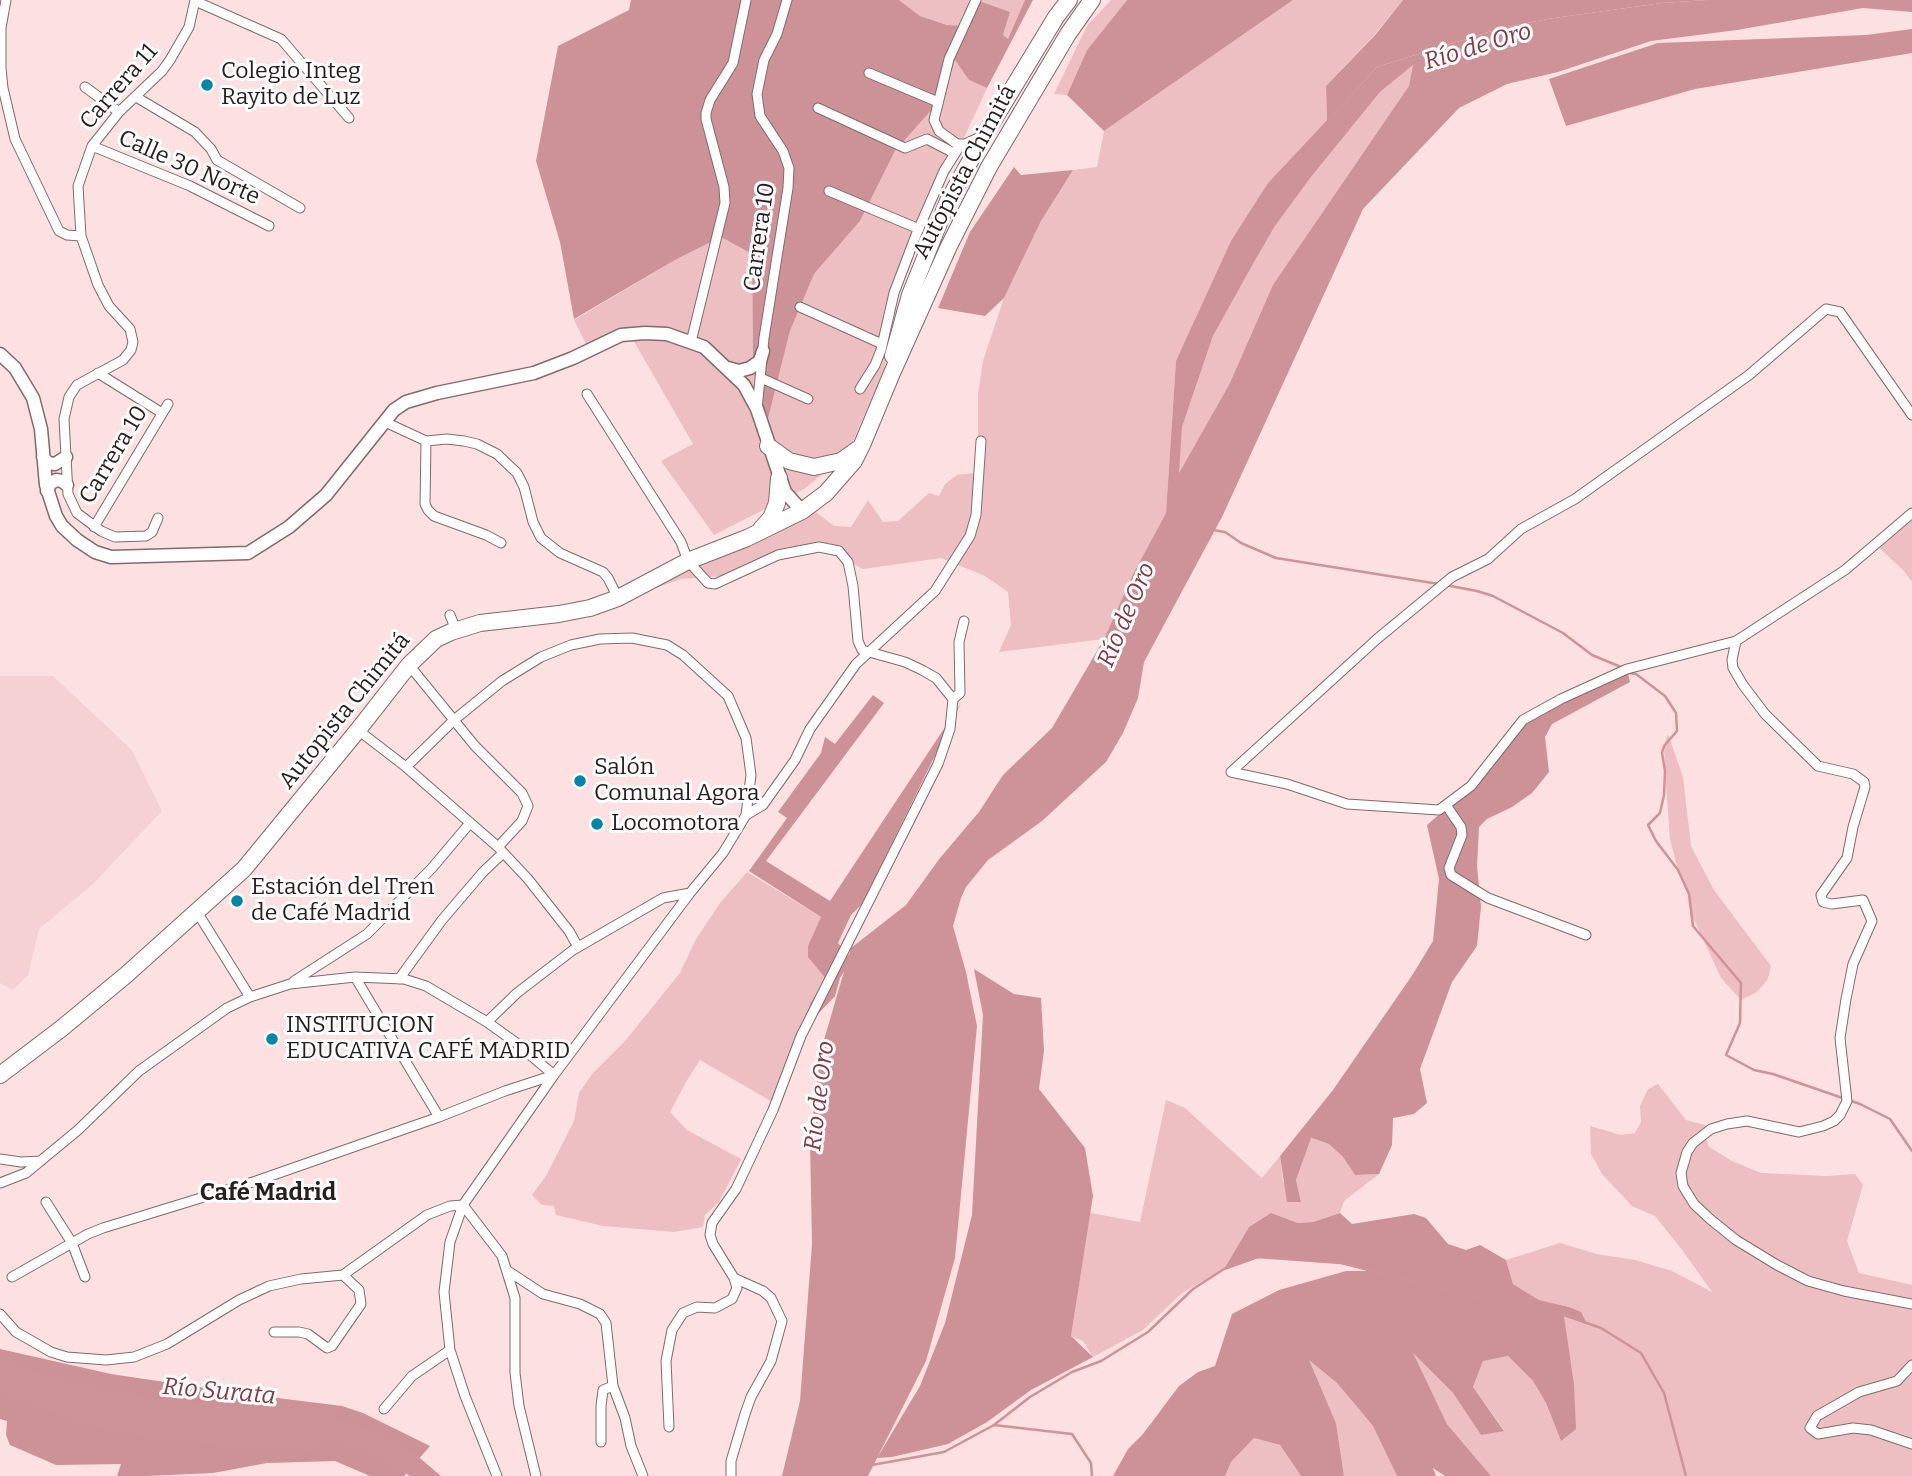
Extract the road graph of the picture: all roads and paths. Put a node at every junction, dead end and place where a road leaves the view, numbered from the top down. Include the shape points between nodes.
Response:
1 (6, 0) edge
2 (195, 0) edge
3 (746, 0) edge
4 (787, 0) edge
5 (976, 0) edge
6 (1069, 0) edge
7 (1092, 0) edge
8 (869, 73) dead end
9 (85, 87) dead end
10 (136, 97) junction
11 (939, 102) junction
12 (818, 108) dead end
13 (119, 112) junction
14 (349, 118) dead end
15 (985, 134) junction
16 (961, 144) junction
17 (92, 146) junction
18 (954, 153) junction
19 (829, 191) dead end
20 (300, 208) dead end
21 (269, 226) dead end
22 (919, 229) junction
23 (81, 236) junction
24 (800, 307) dead end
25 (691, 342) junction
26 (882, 344) junction
27 (763, 351) junction
28 (0, 354) edge
29 (728, 368) junction
30 (98, 373) junction
31 (892, 373) junction
32 (761, 378) junction
33 (860, 389) dead end
34 (587, 394) dead end
35 (808, 399) dead end
36 (757, 409) junction
37 (1912, 415) edge
38 (385, 422) junction
39 (426, 441) junction
40 (981, 441) dead end
41 (862, 445) junction
42 (768, 446) junction
43 (43, 457) junction
44 (66, 457) junction
45 (779, 478) junction
46 (67, 485) junction
47 (47, 491) junction
48 (802, 512) junction
49 (1912, 513) edge
50 (158, 518) dead end
51 (94, 527) junction
52 (747, 538) junction
53 (501, 543) dead end
54 (688, 561) junction
55 (618, 598) junction
56 (964, 621) dead end
57 (1736, 640) junction
58 (869, 653) junction
59 (408, 665) junction
60 (953, 699) junction
61 (454, 720) junction
62 (358, 730) junction
63 (405, 766) junction
64 (1446, 805) junction
65 (746, 815) junction
66 (470, 823) junction
67 (501, 850) junction
68 (690, 893) junction
69 (197, 912) junction
70 (1586, 935) dead end
71 (578, 947) junction
72 (355, 977) junction
73 (399, 979) junction
74 (290, 984) junction
75 (250, 997) junction
76 (486, 1022) junction
77 (0, 1075) edge
78 (554, 1075) junction
79 (439, 1117) junction
80 (0, 1159) edge
81 (41, 1161) junction
82 (0, 1182) edge
83 (46, 1202) dead end
84 (463, 1205) junction
85 (72, 1243) junction
86 (507, 1270) junction
87 (343, 1275) junction
88 (85, 1277) dead end
89 (12, 1278) dead end
90 (734, 1278) junction
91 (1912, 1304) edge
92 (0, 1314) edge
93 (274, 1332) dead end
94 (450, 1350) junction
95 (1912, 1365) edge
96 (613, 1386) junction
97 (384, 1409) dead end
98 (668, 1427) dead end
99 (601, 1442) dead end
100 (1912, 1444) edge
101 (496, 1476) edge
102 (536, 1476) edge
103 (643, 1476) edge
104 (731, 1476) edge

1 - 23 street via 1,68 15,139 59,231
2 - 10 street, Carrera 11 via 189,27 170,61
2 - 14 street via 281,38
3 - 25 street via 733,63 706,113 725,203
4 - 27 street, Carrera 10 via 764,60 757,94 760,116 789,168
5 - 11 street via 949,59
6 - 15 highway, Autopista Chimitá
7 - 31 highway, Autopista Chimitá via 989,167
8 - 11 street
9 - 13 street
10 - 13 street, Carrera 11
10 - 20 street via 195,132 217,160
11 - 16 street via 936,128
12 - 18 street via 905,148 927,139
13 - 17 street, Carrera 11
15 - 16 street
15 - 31 highway, Autopista Chimitá via 929,245 899,328
16 - 18 street
17 - 21 street, Calle 30 Norte via 190,186
17 - 23 street, Carrera 11 via 78,186
18 - 22 street
19 - 22 street
22 - 26 street via 894,293
23 - 30 street, Carrera 11 via 101,292 133,338 127,358
24 - 26 street
25 - 29 street
25 - 38 street via 667,334 621,335 534,373 406,402
26 - 33 street
27 - 29 street via 760,361 750,368
27 - 32 street, Carrera 10
28 - 43 street via 33,397
29 - 36 street
30 - 44 street, Carrera 11 via 77,385 67,401
30 - 51 street, Carrera 10 via 165,409
31 - 41 highway, Autopista Chimitá
32 - 35 street
32 - 36 street, Carrera 10
34 - 54 street via 681,542
36 - 42 street
37 - 64 street via 1840,312 1826,309 1749,375 1575,499 1521,529 1488,559 1451,577 1231,772 1347,804 1438,810
38 - 39 street
38 - 47 street via 326,495 289,527 248,553 103,555 62,526
39 - 53 street via 428,510
39 - 55 street via 477,444 497,454 517,473 541,538 560,553 603,572
40 - 58 street via 976,515 970,536 935,591
41 - 42 highway via 841,461 814,467 789,461
41 - 48 highway, Autopista Chimitá via 840,479
42 - 45 street
43 - 44 street via 55,464
43 - 47 street
44 - 46 street, Carrera 11
45 - 48 street
45 - 52 highway via 774,511 766,524
46 - 47 street via 56,480
46 - 51 street, Carrera 11 via 77,513
48 - 52 highway, Autopista Chimitá
49 - 57 street via 1845,570
50 - 51 street via 152,532 142,536 115,537
52 - 54 highway, Autopista Chimitá
54 - 55 highway, Autopista Chimitá
54 - 58 street via 708,583 715,584 778,555 819,547 839,551 848,562 858,641
55 - 59 highway, Autopista Chimitá via 569,612 453,623
56 - 60 street via 959,642 960,693
57 - 64 street via 1628,669 1523,720 1471,786
57 - 91 street via 1733,667 1765,714 1818,766 1853,774 1864,782 1847,858 1821,895 1823,902 1832,904 1863,900 1872,921 1853,964 1846,999 1840,1038 1847,1101 1840,1115 1823,1126 1799,1132 1747,1121 1711,1129 1687,1152 1681,1173 1683,1186 1710,1219 1777,1265 1844,1292
58 - 60 street via 922,670 936,678
58 - 65 street via 856,664 810,729 763,806
59 - 61 street
59 - 62 highway, Autopista Chimitá
60 - 90 street via 950,729 938,764 801,1036 736,1189 712,1223 713,1244
61 - 63 street
61 - 65 street via 502,681 571,645 632,638 667,645 728,696 746,738 751,775
61 - 67 street via 522,793 528,806
62 - 63 street
62 - 69 highway, Autopista Chimitá via 244,869
63 - 66 street
64 - 70 street via 1462,835 1449,868 1451,875 1488,898
65 - 68 street
66 - 67 street
66 - 74 street via 367,934
67 - 71 street
67 - 73 street
68 - 71 street via 663,898
68 - 78 street
69 - 75 street
69 - 77 highway, Autopista Chimitá
71 - 76 street
72 - 73 street
72 - 74 street
72 - 79 street
73 - 76 street via 426,986
74 - 75 street
75 - 81 street via 227,1008 139,1071
76 - 78 street
78 - 79 street
78 - 84 street
79 - 85 street via 256,1181 104,1227
80 - 81 street
81 - 82 street via 26,1173
83 - 85 street
84 - 86 street via 502,1256
84 - 87 street via 427,1215
84 - 94 street via 450,1242 444,1292
85 - 88 street
85 - 89 street
86 - 96 street via 543,1294 600,1314 606,1323
86 - 102 street via 515,1298 519,1406
87 - 92 street via 269,1286 167,1344 119,1360 51,1352 16,1332
87 - 93 street via 359,1290 361,1304 332,1346 327,1348 308,1334
90 - 98 street via 737,1288 732,1299 715,1308 697,1307 684,1313 672,1330 666,1361
90 - 104 street via 771,1298 782,1321 771,1361 745,1414
94 - 97 street via 412,1376
94 - 101 street
95 - 100 street via 1897,1381 1859,1392 1817,1416 1810,1428 1818,1434 1871,1430
96 - 99 street via 603,1390
96 - 103 street

